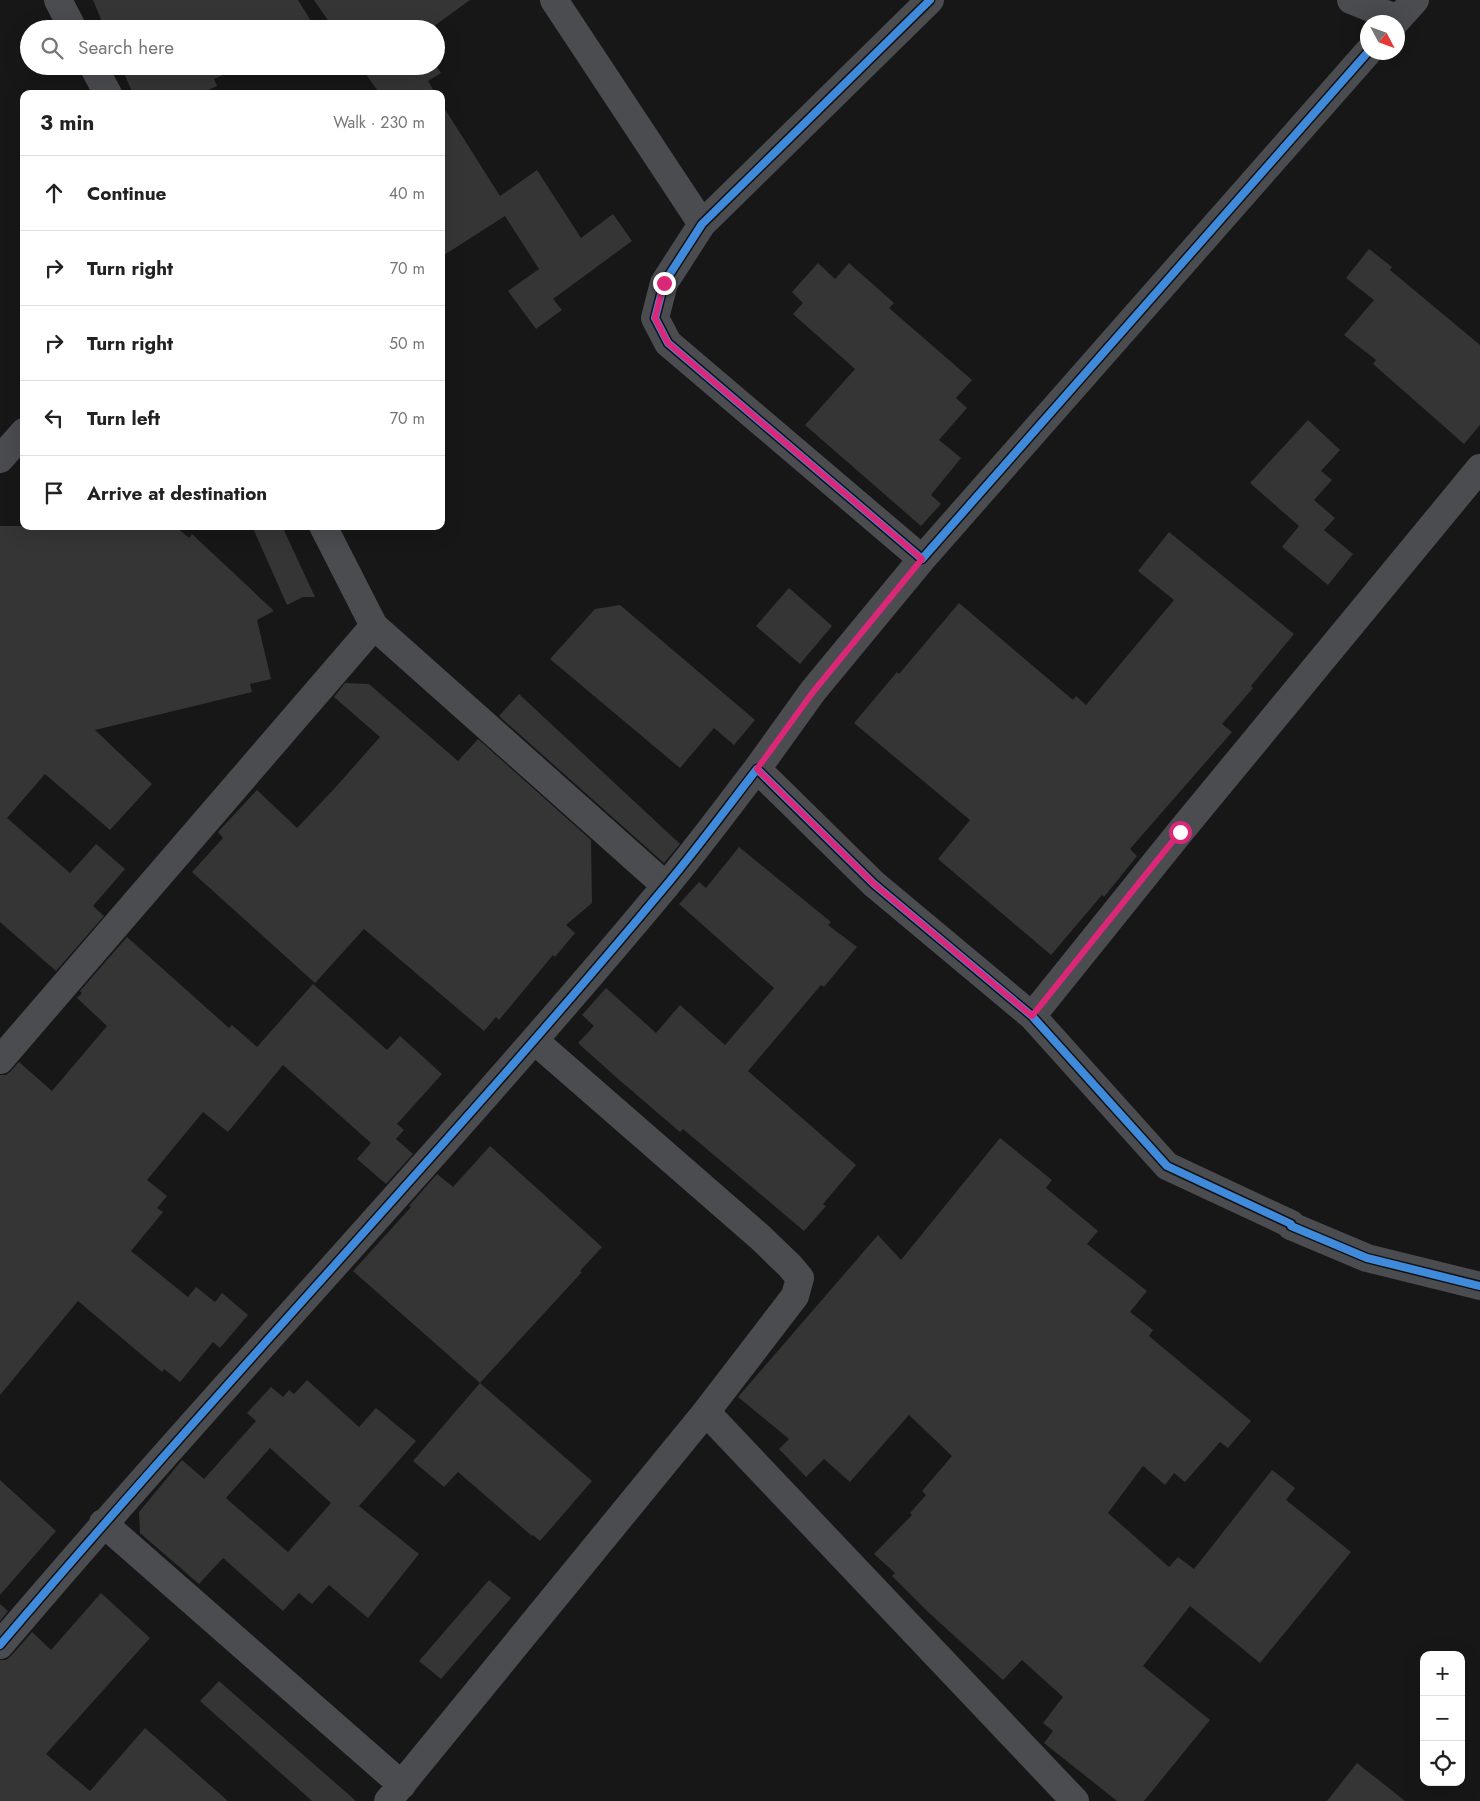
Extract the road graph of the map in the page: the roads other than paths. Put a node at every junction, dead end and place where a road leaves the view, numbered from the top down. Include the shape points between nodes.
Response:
1 (58, 0) edge
2 (554, 0) edge
3 (930, 0) edge
4 (1352, 0) edge
5 (1403, 14) edge
6 (68, 20) edge
7 (1361, 60) edge
8 (98, 75) edge
9 (106, 90) edge
10 (702, 224) junction
11 (20, 436) edge
12 (0, 459) edge
13 (1480, 468) edge
14 (325, 530) edge
15 (922, 559) junction
16 (374, 626) junction
17 (757, 769) junction
18 (666, 886) junction
19 (1032, 1016) junction
20 (535, 1040) junction
21 (0, 1060) edge
22 (1480, 1286) edge
23 (706, 1412) junction
24 (104, 1523) junction
25 (0, 1645) edge
26 (395, 1793) edge
27 (1075, 1801) edge

1 - 6 street
2 - 10 street
3 - 10 street
4 - 5 street
7 - 15 street
8 - 9 street
10 - 15 street via 664,283 655,318 668,343
11 - 12 street
13 - 19 street
14 - 16 street
15 - 17 street via 813,692
16 - 18 street
16 - 21 street
17 - 18 street
17 - 19 street via 874,884
18 - 20 street
19 - 22 street via 1167,1166 1291,1226 1367,1258
20 - 23 street via 762,1238 800,1278 795,1296
20 - 24 street
23 - 26 street
23 - 27 street
24 - 25 street
24 - 26 street

